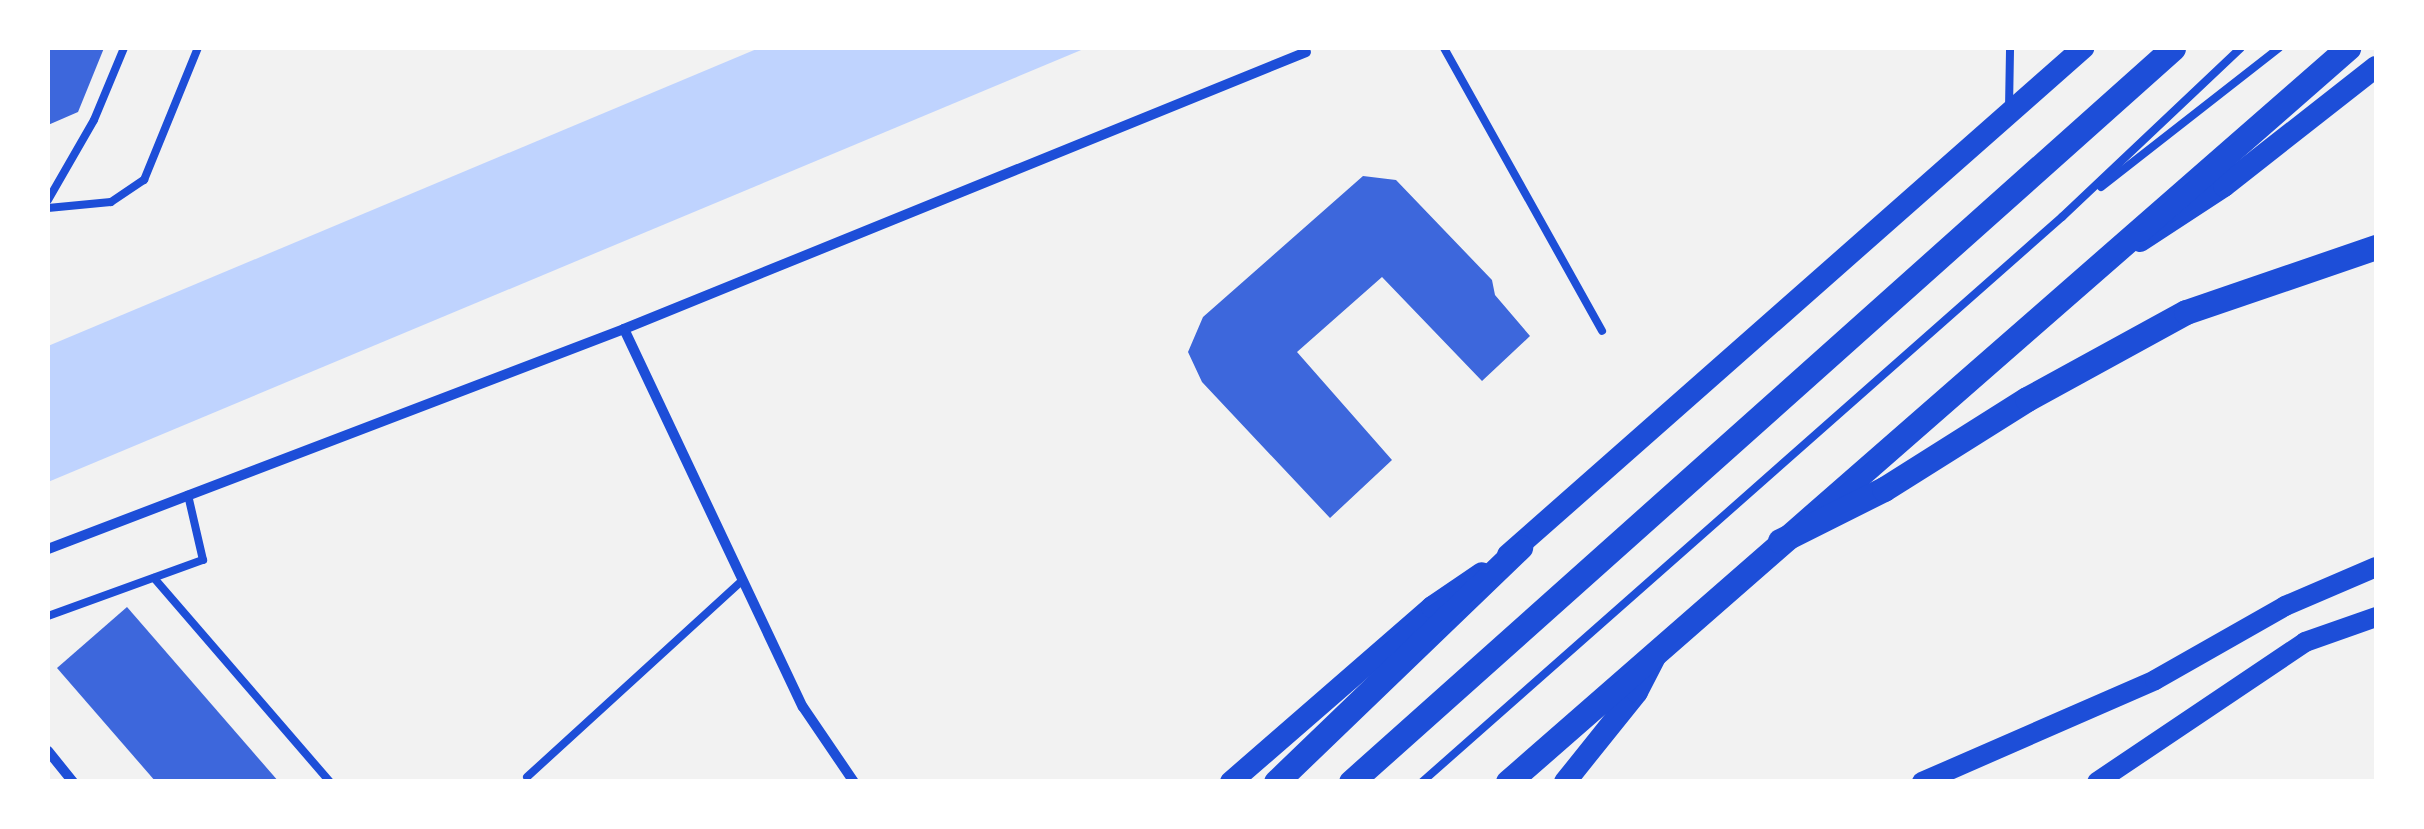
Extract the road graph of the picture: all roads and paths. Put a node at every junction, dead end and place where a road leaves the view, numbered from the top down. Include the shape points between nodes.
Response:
1 (124, 48) edge
2 (198, 48) edge
3 (1444, 48) edge
4 (2010, 48) edge
5 (2083, 48) edge
6 (2173, 48) edge
7 (2241, 48) edge
8 (2279, 48) edge
9 (2348, 48) edge
10 (1306, 52) dead end
11 (2376, 67) edge
12 (2010, 113) junction
13 (48, 200) edge
14 (48, 208) edge
15 (2062, 217) junction
16 (2376, 247) edge
17 (2066, 290) junction
18 (624, 328) junction
19 (1602, 331) dead end
20 (188, 495) junction
21 (1780, 541) junction
22 (1520, 547) junction
23 (48, 549) edge
24 (2376, 567) edge
25 (154, 578) junction
26 (743, 580) junction
27 (48, 616) edge
28 (2376, 618) edge
29 (1663, 642) junction
30 (48, 752) edge
31 (527, 777) dead end
32 (1925, 781) edge
33 (73, 782) edge
34 (330, 782) edge
35 (854, 782) edge
36 (1231, 782) edge
37 (1276, 782) edge
38 (1351, 782) edge
39 (1422, 782) edge
40 (1508, 782) edge
41 (1565, 782) edge
42 (2097, 782) edge

1 - 13 lane via 94,120
2 - 14 lane via 144,180 111,202
3 - 19 lane
4 - 12 lane
5 - 12 main road
6 - 38 highway
7 - 15 lane
8 - 15 lane
9 - 17 highway
10 - 18 street
11 - 17 main road via 2224,186
12 - 22 main road
15 - 39 lane
16 - 21 highway via 2168,321 2027,399 1899,481
17 - 21 highway
18 - 20 street
18 - 26 street
20 - 23 street
20 - 25 lane via 203,560
21 - 29 highway
22 - 36 main road via 1432,607
22 - 37 highway
24 - 32 main road via 2285,606 2156,680
25 - 27 lane
25 - 34 lane
26 - 31 lane
26 - 35 street via 803,707
28 - 42 main road via 2305,642
29 - 40 highway
29 - 41 main road via 1637,692
30 - 33 street

